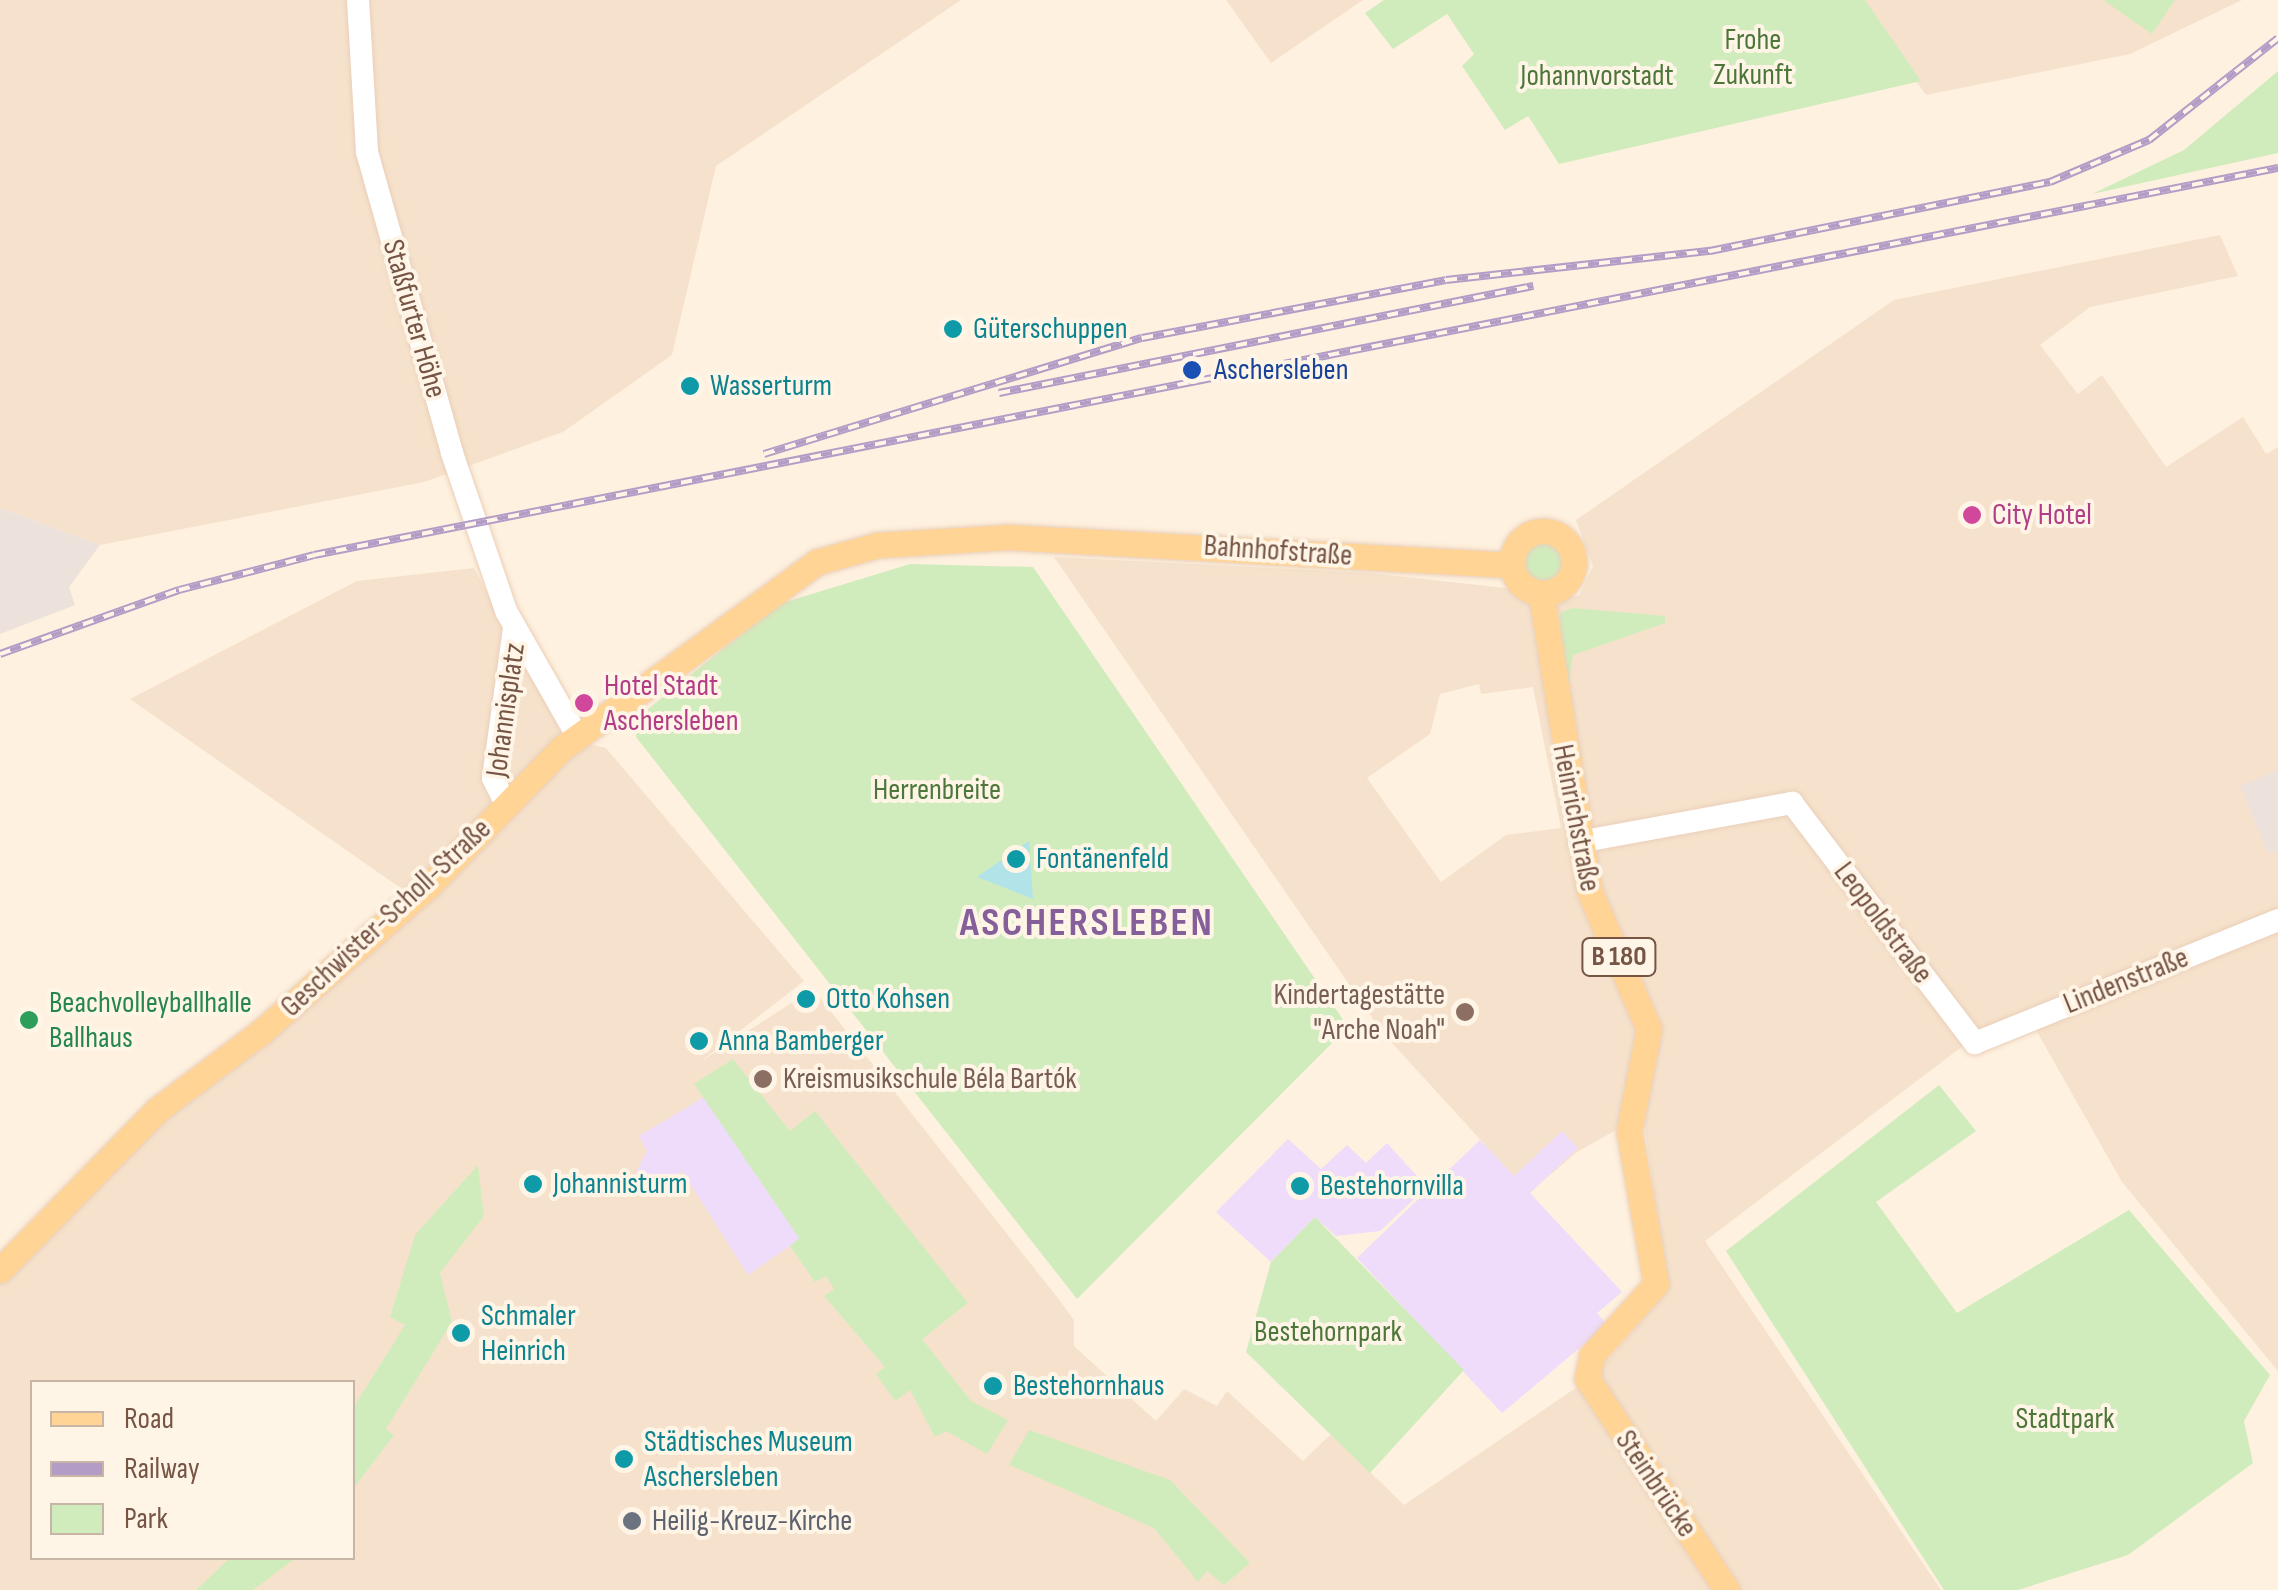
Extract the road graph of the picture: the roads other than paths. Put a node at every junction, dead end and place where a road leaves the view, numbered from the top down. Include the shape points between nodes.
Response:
1 (358, 0) edge
2 (1512, 565) junction
3 (1541, 593) junction
4 (514, 629) junction
5 (542, 676) junction
6 (508, 684) junction
7 (607, 722) joint
8 (578, 737) junction
9 (507, 806) junction
10 (1579, 842) junction
11 (2278, 920) edge
12 (1975, 1043) joint
13 (0, 1270) edge
14 (1586, 1378) joint
15 (1728, 1590) edge

1 - 4 main road, Staßfurter Höhe via 366,152 452,453
2 - 3 main road via 1522,584
2 - 3 main road via 1528,535 1563,539 1572,572 1560,588
2 - 7 main road, Bahnhofstraße via 1464,568 1042,537 906,542 833,556 783,584
3 - 10 main road, Heinrichstraße / B 180
4 - 5 main road, Johannisplatz
4 - 6 main road, Johannisplatz
5 - 6 main road via 527,671
5 - 8 main road, Johannisplatz
6 - 9 main road, Johannisplatz via 493,778
7 - 8 main road, Johannisplatz
8 - 9 main road, Johannisplatz
9 - 13 main road, Geschwister-Scholl-Straße via 274,1021 156,1110
10 - 12 main road, Leopoldstraße via 1792,802
10 - 14 main road, Heinrichstraße / B 180 via 1594,908 1649,1029 1629,1131 1658,1266 1652,1293 1592,1355
11 - 12 main road, Lindenstraße
14 - 15 main road, Steinbrücke / B 180

